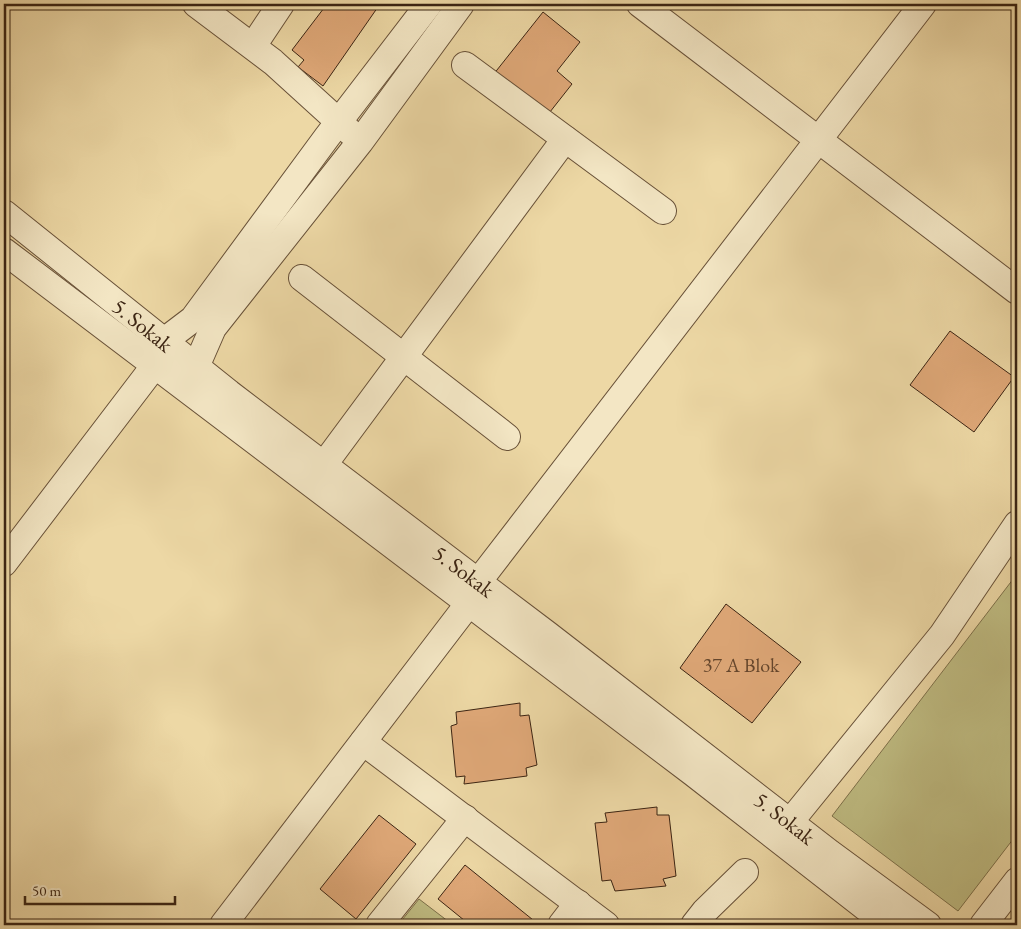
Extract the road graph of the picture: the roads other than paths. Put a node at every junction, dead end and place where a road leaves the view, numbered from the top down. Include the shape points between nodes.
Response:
1 (196, 4) edge
2 (281, 4) edge
3 (429, 4) edge
4 (461, 4) edge
5 (640, 4) edge
6 (923, 4) edge
7 (253, 46) junction
8 (465, 65) dead end
9 (339, 121) junction
10 (565, 139) junction
11 (818, 139) junction
12 (360, 142) junction
13 (663, 211) dead end
14 (4, 213) edge
15 (4, 251) edge
16 (302, 278) dead end
17 (1017, 291) edge
18 (160, 353) junction
19 (404, 357) junction
20 (196, 367) junction
21 (507, 438) dead end
22 (317, 474) junction
23 (1017, 524) edge
24 (4, 563) edge
25 (474, 592) junction
26 (363, 742) junction
27 (465, 818) junction
28 (790, 822) junction
29 (1017, 881) edge
30 (578, 903) junction
31 (223, 925) edge
32 (379, 925) edge
33 (561, 925) edge
34 (606, 925) edge
35 (694, 925) edge
36 (717, 925) edge
37 (888, 925) edge
38 (928, 925) edge
39 (983, 925) edge

1 - 7 street
2 - 7 street
3 - 9 street
4 - 12 street
5 - 11 street
6 - 11 street
7 - 9 street
8 - 10 street
9 - 12 street
9 - 18 street via 193,319
10 - 13 street
10 - 19 street
11 - 17 street
11 - 25 street
12 - 20 street via 213,328
14 - 18 street, 5. Sokak
15 - 18 street, 5. Sokak
16 - 19 street
18 - 20 street, 5. Sokak
18 - 22 street, 5. Sokak
18 - 24 street
19 - 21 street
19 - 22 street
20 - 22 street, 5. Sokak
22 - 25 street, 5. Sokak
23 - 28 street via 942,635
25 - 26 street
25 - 28 street, 5. Sokak
25 - 37 street, 5. Sokak via 693,773
26 - 27 street
26 - 31 street
27 - 30 street
27 - 32 street
28 - 38 street, 5. Sokak
29 - 39 street
30 - 33 street
30 - 34 street
35 - 36 street via 745,872

